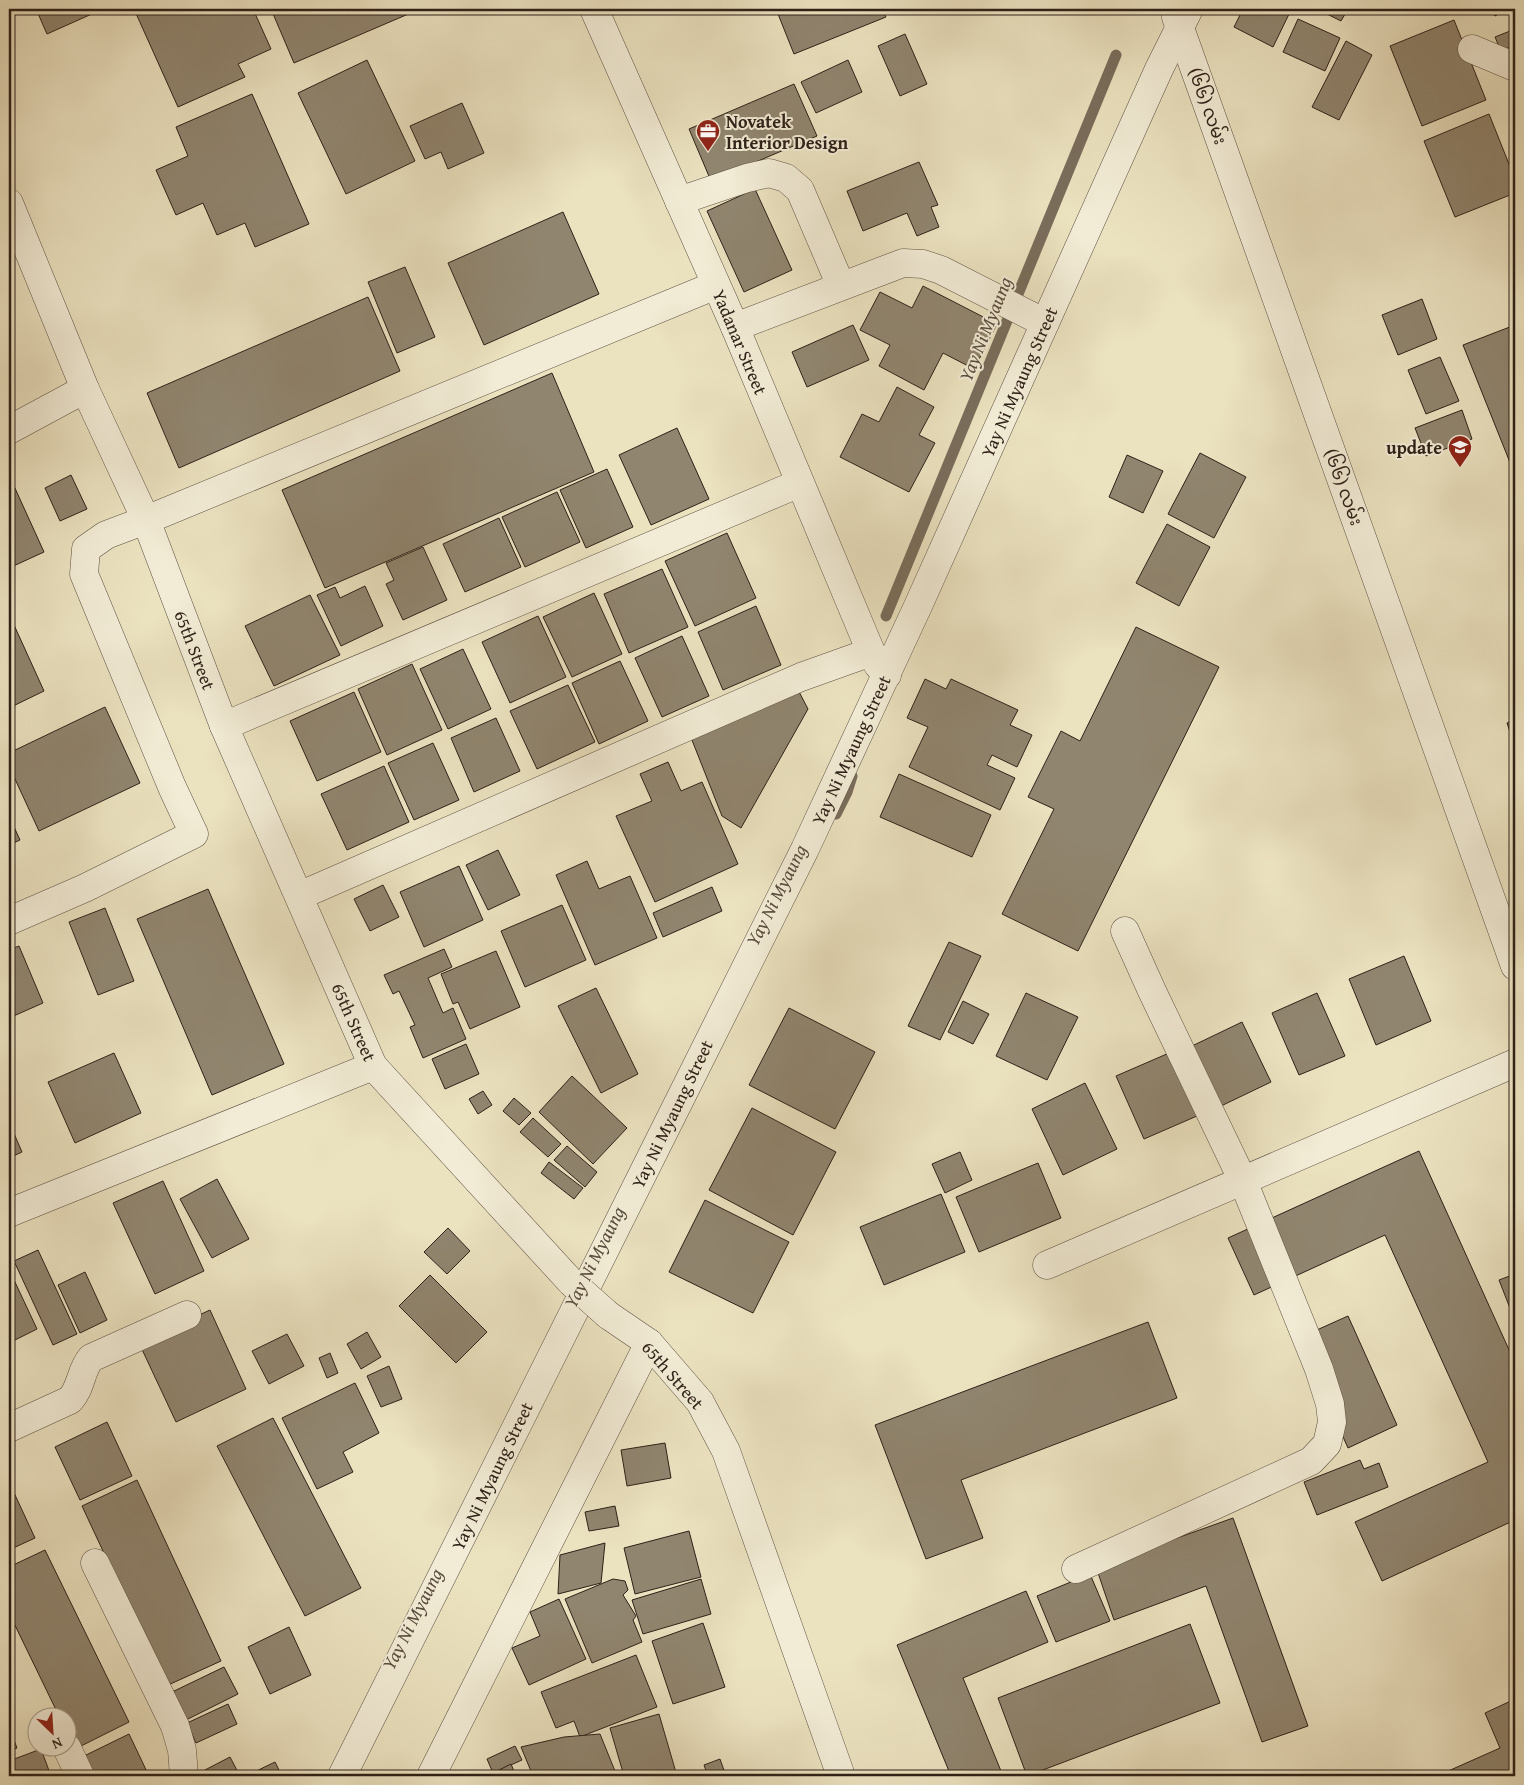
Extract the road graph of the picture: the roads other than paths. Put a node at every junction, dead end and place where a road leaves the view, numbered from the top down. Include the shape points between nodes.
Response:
1 (594, 9) edge
2 (1180, 14) edge
3 (1472, 49) dead end
4 (1515, 67) edge
5 (679, 201) junction
6 (12, 219) edge
7 (716, 285) junction
8 (842, 286) junction
9 (1045, 323) junction
10 (735, 327) junction
11 (85, 389) junction
12 (9, 430) edge
13 (800, 483) junction
14 (146, 520) junction
15 (871, 652) junction
16 (887, 675) junction
17 (224, 726) junction
18 (299, 896) junction
19 (9, 921) edge
20 (1126, 931) dead end
21 (1515, 966) edge
22 (1515, 1064) edge
23 (373, 1066) junction
24 (1243, 1181) junction
25 (9, 1214) edge
26 (1047, 1265) dead end
27 (187, 1315) dead end
28 (650, 1344) junction
29 (9, 1428) edge
30 (95, 1563) dead end
31 (1076, 1568) dead end
32 (72, 1758) edge
33 (80, 1776) edge
34 (184, 1776) edge
35 (342, 1776) edge
36 (431, 1776) edge
37 (842, 1776) edge

1 - 5 street, Yadanar Street
2 - 9 street, Yay Ni Myaung Street
2 - 21 street, (၆၆) လမ်း
3 - 4 street
5 - 7 street, Yadanar Street
5 - 8 street via 769,173 786,178 800,190
6 - 11 street, 65th Street
7 - 10 street, Yadanar Street
7 - 14 street
8 - 9 street via 903,263 922,264 941,270
8 - 10 street
9 - 16 street, Yay Ni Myaung Street
10 - 13 street, Yadanar Street
11 - 12 street
11 - 14 street, 65th Street
13 - 15 street, Yadanar Street
13 - 17 street
14 - 17 street, 65th Street
14 - 19 street via 106,535 86,548 84,574 194,834
15 - 16 street, Yadanar Street
15 - 18 street via 800,677
16 - 35 street, Yay Ni Myaung Street via 800,858
17 - 18 street, 65th Street
18 - 23 street, 65th Street
20 - 24 street
22 - 24 street
23 - 25 street
23 - 28 street, 65th Street, bridge via 572,1282 608,1315
24 - 26 street
24 - 31 street via 1319,1369 1332,1422 1327,1444 1311,1461
27 - 29 street via 91,1358 70,1400
28 - 36 street
28 - 37 street, 65th Street via 700,1402 726,1451
30 - 34 street via 175,1726 182,1750
32 - 33 street

